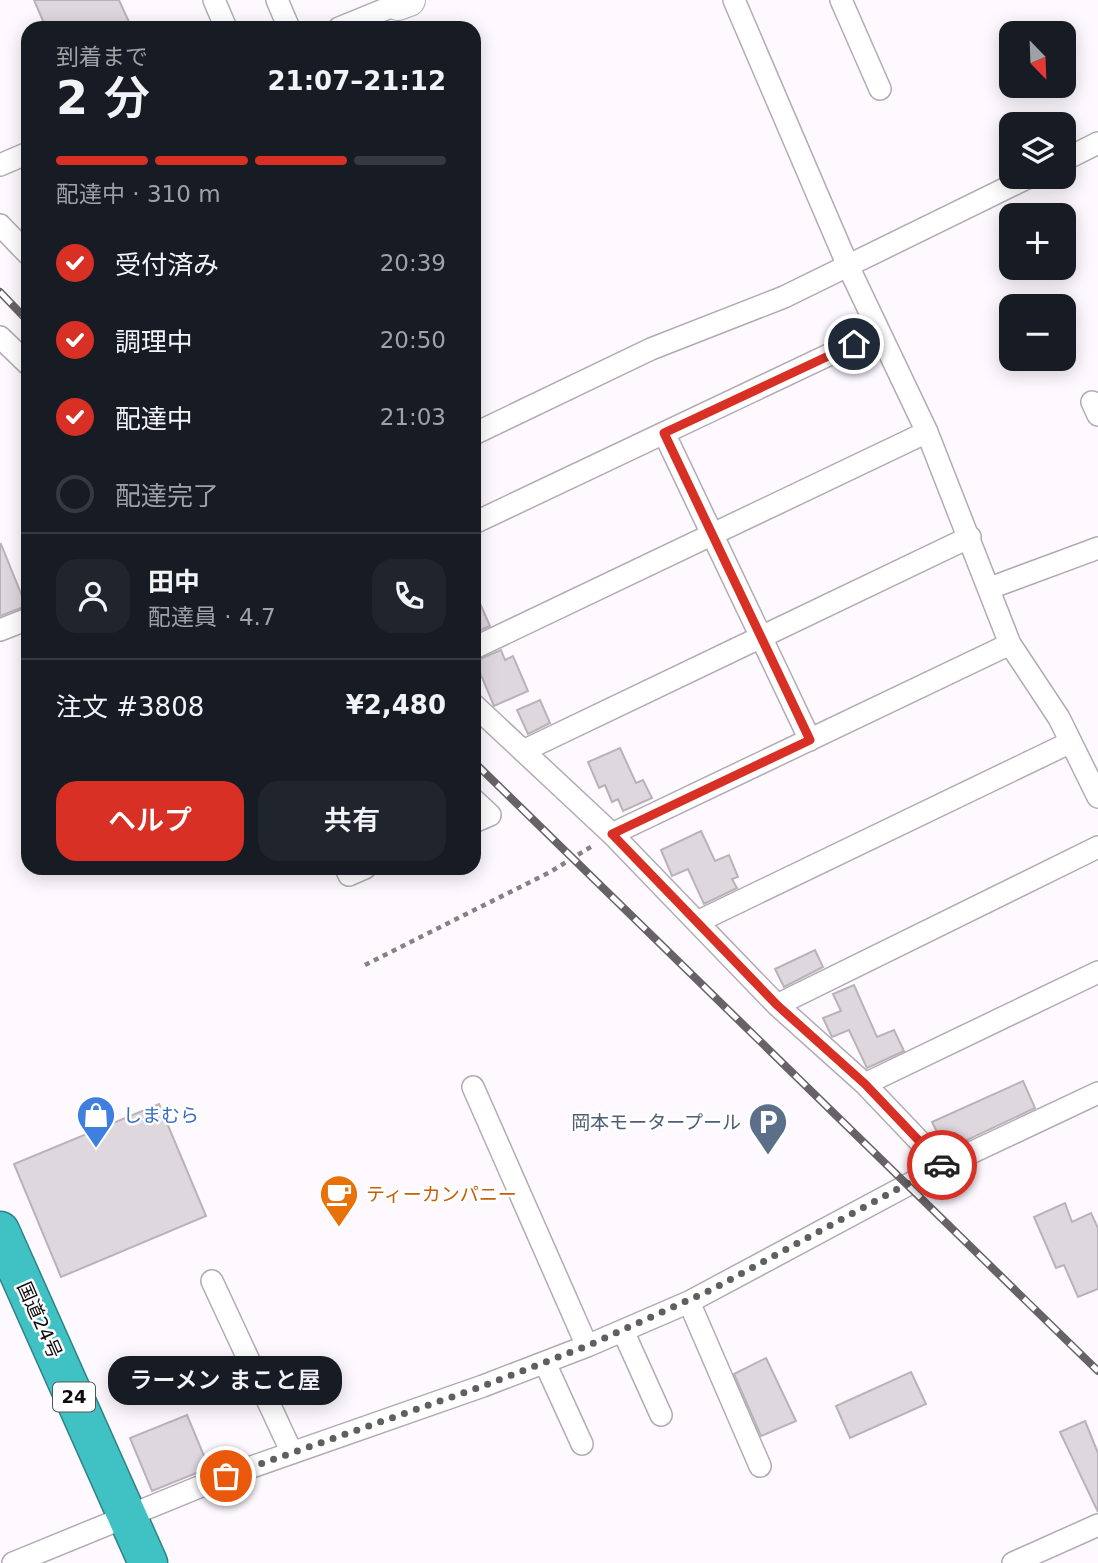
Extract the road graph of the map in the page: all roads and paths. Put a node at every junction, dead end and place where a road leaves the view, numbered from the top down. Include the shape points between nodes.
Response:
1 (214, 0) edge
2 (278, 0) edge
3 (734, 0) edge
4 (841, 0) edge
5 (401, 1) edge
6 (223, 21) edge
7 (286, 21) edge
8 (355, 21) edge
9 (880, 89) dead end
10 (1098, 143) edge
11 (1076, 154) edge
12 (21, 156) edge
13 (0, 164) edge
14 (1005, 189) edge
15 (0, 225) edge
16 (21, 247) edge
17 (848, 266) junction
18 (877, 332) junction
19 (0, 337) edge
20 (21, 357) edge
21 (481, 431) edge
22 (927, 432) junction
23 (664, 433) junction
24 (481, 520) edge
25 (712, 534) junction
26 (970, 537) junction
27 (1098, 548) edge
28 (990, 588) junction
29 (21, 622) edge
30 (0, 630) edge
31 (760, 636) junction
32 (1010, 644) junction
33 (481, 645) edge
34 (481, 712) edge
35 (810, 740) junction
36 (1071, 741) junction
37 (523, 751) junction
38 (1098, 797) edge
39 (481, 807) edge
40 (481, 819) edge
41 (612, 834) junction
42 (1098, 847) edge
43 (697, 922) junction
44 (365, 965) dead end
45 (1098, 972) edge
46 (777, 1005) junction
47 (865, 1084) junction
48 (473, 1087) dead end
49 (1098, 1093) edge
50 (943, 1166) junction
51 (0, 1231) edge
52 (212, 1281) dead end
53 (689, 1302) junction
54 (623, 1331) junction
55 (587, 1346) junction
56 (545, 1363) junction
57 (661, 1415) dead end
58 (582, 1444) dead end
59 (292, 1453) junction
60 (760, 1466) dead end
61 (127, 1516) junction
62 (1098, 1525) edge
63 (13, 1563) edge
64 (148, 1563) edge
65 (1013, 1563) edge

1 - 6 street
2 - 7 street
3 - 17 street
4 - 9 street
5 - 8 street
10 - 11 street
12 - 13 street
14 - 17 street
15 - 16 street
17 - 18 street
17 - 21 street via 785,297 651,349
18 - 22 street
18 - 23 street
19 - 20 street
22 - 25 street
22 - 26 street
23 - 24 street
23 - 25 street
25 - 31 street
25 - 33 street
26 - 28 street
26 - 31 street
27 - 28 street
28 - 32 street
29 - 30 street
31 - 35 street
31 - 37 street
32 - 35 street
32 - 36 street
34 - 37 street
35 - 41 street
36 - 38 street
36 - 43 street
37 - 41 street
39 - 40 street via 490,815
41 - 43 street
41 - 44 path via 550,872
42 - 46 street
43 - 46 street
45 - 47 street
46 - 47 street
47 - 50 street
48 - 55 street
49 - 50 street
50 - 53 street
51 - 61 highway, 国道24号 / 24
52 - 59 street
53 - 54 street
53 - 60 street
54 - 55 street
54 - 57 street
55 - 56 street
56 - 58 street
56 - 59 street
59 - 61 street
61 - 63 street
61 - 64 highway, 国道24号 / 24
62 - 65 street

